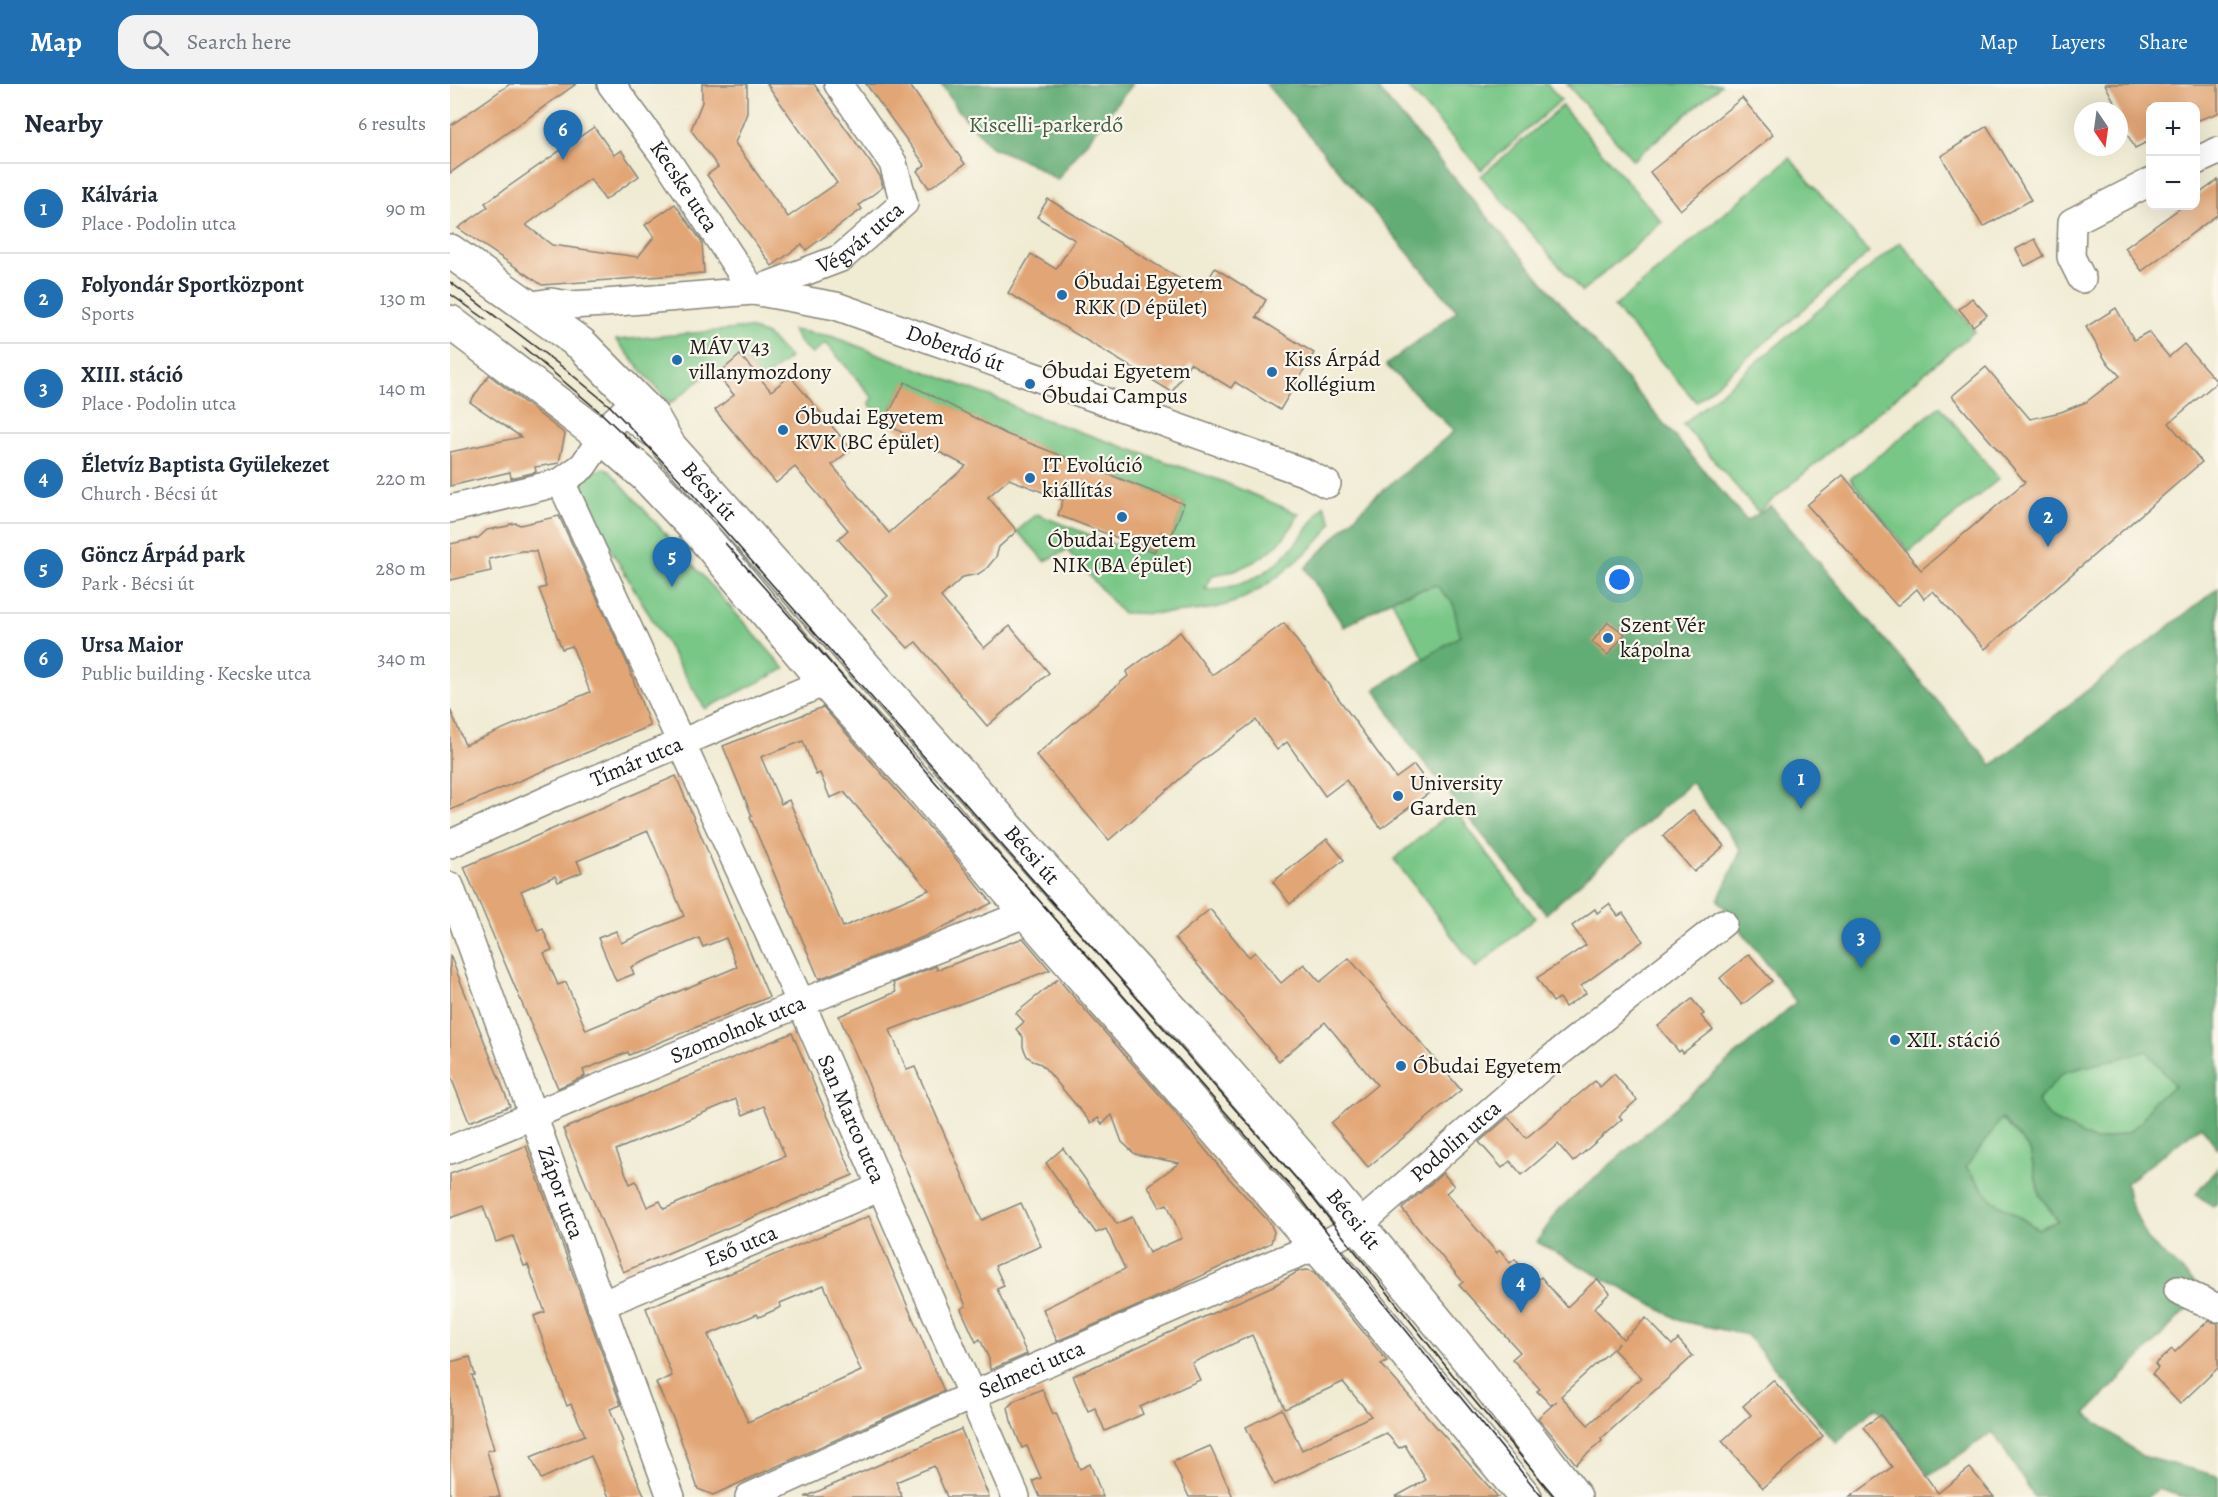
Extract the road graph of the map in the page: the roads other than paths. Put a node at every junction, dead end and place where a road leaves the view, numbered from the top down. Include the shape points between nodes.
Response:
1 (611, 84) edge
2 (838, 84) edge
3 (2218, 151) edge
4 (2200, 159) edge
5 (2146, 185) edge
6 (450, 252) edge
7 (2082, 279) dead end
8 (753, 291) junction
9 (605, 303) junction
10 (527, 306) junction
11 (450, 322) edge
12 (581, 344) junction
13 (602, 436) junction
14 (669, 446) junction
15 (561, 482) junction
16 (1326, 484) dead end
17 (450, 509) edge
18 (825, 682) junction
19 (682, 743) junction
20 (450, 844) edge
21 (450, 886) edge
22 (1027, 913) junction
23 (1723, 923) dead end
24 (801, 1004) junction
25 (533, 1114) junction
26 (450, 1150) edge
27 (881, 1187) junction
28 (1359, 1225) junction
29 (1317, 1246) junction
30 (2178, 1290) dead end
31 (601, 1305) junction
32 (2218, 1308) edge
33 (973, 1395) junction
34 (670, 1497) edge
35 (749, 1497) edge
36 (1016, 1497) edge
37 (1525, 1497) edge
38 (1575, 1497) edge

1 - 8 street, Kecske utca via 665,157
2 - 8 street, Végvár utca via 893,163 904,202 841,258
3 - 4 street
5 - 7 street via 2072,222 2071,257
6 - 10 main road, Bécsi út
8 - 9 street, Doberdó út
8 - 16 street, Doberdó út via 836,306 1294,469
9 - 10 street, Doberdó út via 551,302
9 - 12 street via 591,313
10 - 12 main road, Bécsi út
11 - 13 main road, Bécsi út
12 - 14 main road, Bécsi út via 652,416
13 - 14 street via 624,412
13 - 15 street via 582,465
13 - 18 main road, Bécsi út via 700,533
14 - 28 main road, Bécsi út
15 - 17 street
15 - 19 street
18 - 19 street, Tímár utca
18 - 22 main road, Bécsi út
19 - 20 street, Tímár utca
19 - 24 street, San Marco utca
21 - 25 street, Zápor utca
22 - 24 street, Szomolnok utca
22 - 29 main road, Bécsi út
23 - 28 street, Podolin utca via 1546,1063
24 - 25 street, Szomolnok utca
24 - 27 street, San Marco utca
25 - 26 street, Szomolnok utca
25 - 31 street, Zápor utca
27 - 31 street, Eső utca
27 - 33 street, San Marco utca
28 - 29 street, Podolin utca
28 - 38 main road, Bécsi út
29 - 33 street, Selmeci utca
29 - 37 main road, Bécsi út
30 - 32 street
31 - 34 street, Zápor utca
33 - 35 street, Selmeci utca
33 - 36 street, San Marco utca

